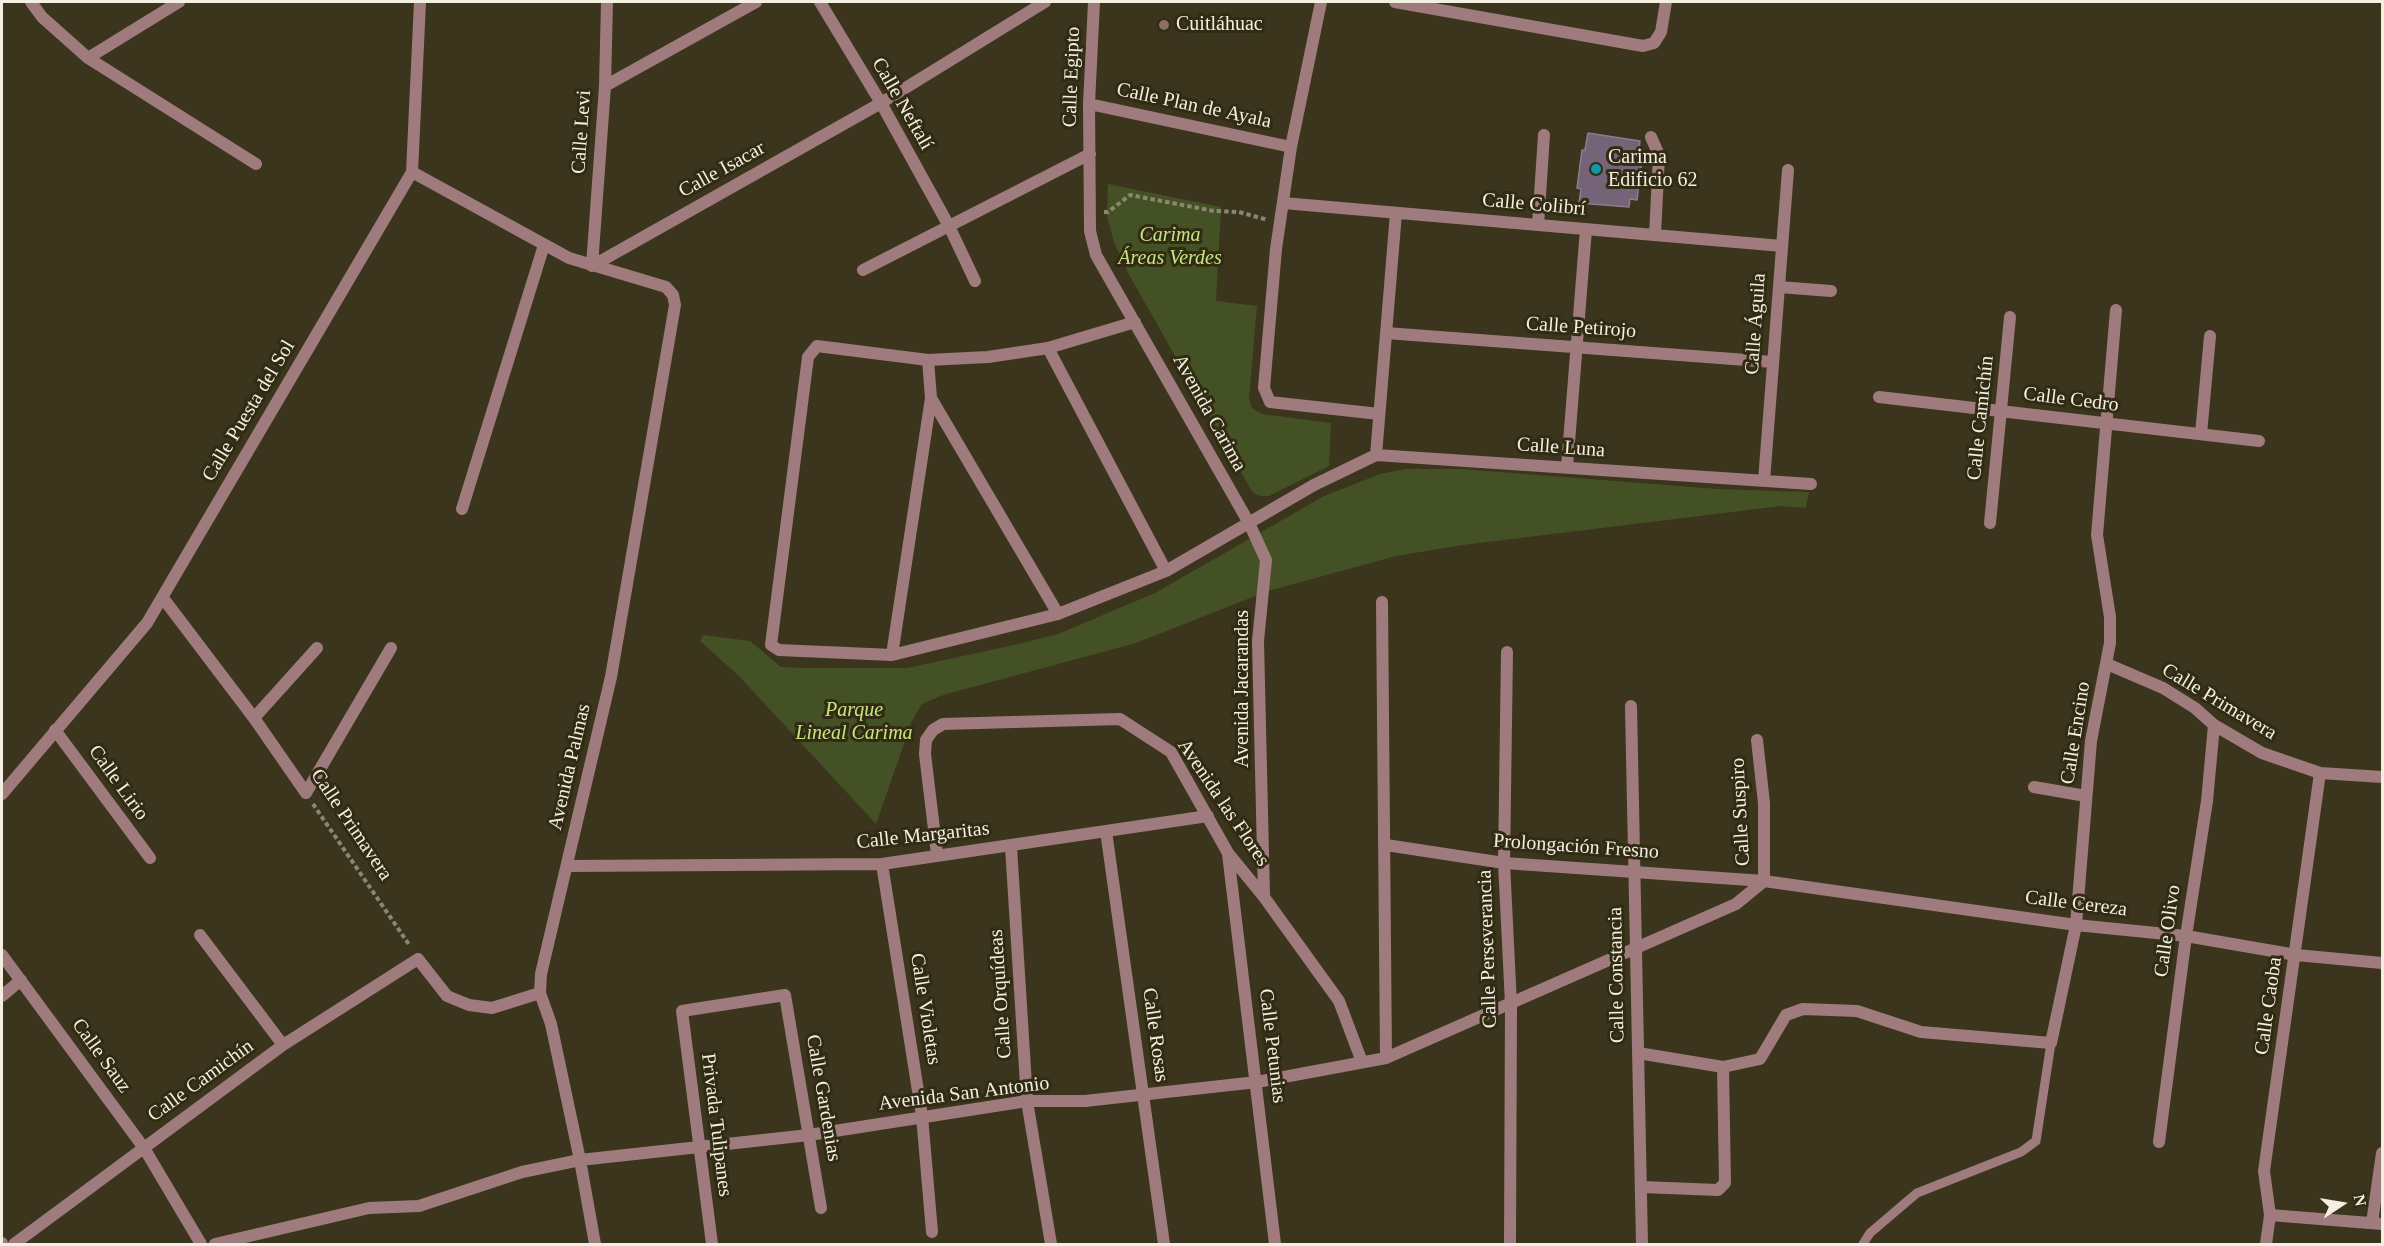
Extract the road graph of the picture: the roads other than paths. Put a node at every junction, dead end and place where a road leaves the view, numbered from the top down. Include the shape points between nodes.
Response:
1 (31, 2) edge
2 (179, 2) edge
3 (420, 2) edge
4 (607, 2) edge
5 (756, 2) edge
6 (820, 2) edge
7 (1045, 2) edge
8 (1094, 2) edge
9 (1321, 2) edge
10 (1395, 2) edge
11 (1666, 2) edge
12 (88, 58) junction
13 (605, 86) junction
14 (880, 103) junction
15 (1089, 104) junction
16 (1544, 135) dead end
17 (1651, 137) dead end
18 (1291, 147) junction
19 (1090, 154) junction
20 (256, 164) dead end
21 (1788, 170) dead end
22 (412, 172) junction
23 (1283, 203) junction
24 (1090, 213) joint
25 (1396, 213) junction
26 (1538, 225) junction
27 (949, 226) junction
28 (1586, 229) junction
29 (1655, 235) junction
30 (544, 245) junction
31 (1782, 246) junction
32 (592, 266) junction
33 (863, 270) dead end
34 (975, 281) dead end
35 (1779, 287) junction
36 (1831, 291) dead end
37 (2115, 310) dead end
38 (2010, 317) dead end
39 (1135, 322) junction
40 (1386, 333) junction
41 (2210, 336) dead end
42 (1576, 347) junction
43 (1048, 348) junction
44 (928, 360) junction
45 (1773, 362) junction
46 (1879, 397) dead end
47 (931, 398) junction
48 (2001, 411) junction
49 (1379, 414) junction
50 (2106, 423) junction
51 (2201, 434) junction
52 (2259, 441) dead end
53 (1376, 455) junction
54 (1567, 467) junction
55 (1764, 481) junction
56 (1811, 484) dead end
57 (462, 509) dead end
58 (1249, 523) junction
59 (1990, 523) dead end
60 (1166, 571) junction
61 (1264, 590) joint
62 (163, 598) junction
63 (1382, 602) dead end
64 (1058, 614) junction
65 (317, 648) dead end
66 (391, 648) dead end
67 (1508, 652) dead end
68 (892, 655) junction
69 (2107, 664) junction
70 (1630, 706) dead end
71 (254, 718) junction
72 (2214, 725) junction
73 (55, 730) junction
74 (1757, 740) dead end
75 (2320, 773) junction
76 (2382, 777) edge
77 (2034, 787) dead end
78 (2, 794) edge
79 (2086, 796) junction
80 (1208, 816) junction
81 (1106, 831) junction
82 (1386, 845) junction
83 (1011, 847) junction
84 (1228, 852) junction
85 (937, 854) junction
86 (150, 858) dead end
87 (1504, 863) junction
88 (882, 864) junction
89 (567, 866) junction
90 (1634, 871) junction
91 (1764, 881) junction
92 (1264, 897) junction
93 (2076, 925) junction
94 (200, 935) dead end
95 (2186, 936) junction
96 (1638, 946) junction
97 (2, 955) edge
98 (2296, 955) junction
99 (2382, 963) edge
100 (21, 980) junction
101 (540, 993) junction
102 (785, 995) joint
103 (2, 996) edge
104 (1511, 1004) junction
105 (2051, 1043) junction
106 (283, 1045) junction
107 (1638, 1053) junction
108 (1386, 1058) junction
109 (1362, 1062) junction
110 (1723, 1067) junction
111 (1257, 1082) junction
112 (1144, 1095) junction
113 (1027, 1101) junction
114 (922, 1116) junction
115 (809, 1135) junction
116 (2159, 1142) dead end
117 (699, 1147) junction
118 (144, 1148) junction
119 (2382, 1153) edge
120 (580, 1160) junction
121 (2381, 1172) edge
122 (1642, 1187) junction
123 (821, 1208) dead end
124 (2270, 1215) junction
125 (2377, 1223) edge
126 (932, 1232) dead end
127 (14, 1245) edge
128 (201, 1245) edge
129 (215, 1245) edge
130 (595, 1245) edge
131 (712, 1245) edge
132 (1051, 1245) edge
133 (1164, 1245) edge
134 (1275, 1245) edge
135 (1510, 1245) edge
136 (1642, 1245) edge
137 (1863, 1245) edge
138 (2266, 1245) edge

1 - 12 street
2 - 12 street
3 - 22 street, Calle Puesta del Sol
4 - 13 street, Calle Levi
5 - 13 street
6 - 14 street, Calle Neftalí
7 - 14 street, Calle Isacar
8 - 15 street, Calle Egipto
9 - 18 street
10 - 11 street via 1643,46 1654,43 1661,32
12 - 20 street
13 - 32 street, Calle Levi
14 - 27 street, Calle Neftalí
14 - 32 street, Calle Isacar
15 - 18 street, Calle Plan de Ayala
15 - 19 street, Calle Egipto
16 - 26 street
17 - 29 street via 1659,155
18 - 23 street
19 - 24 street, Calle Egipto
19 - 27 street
21 - 31 street, Calle Águila
22 - 30 street
22 - 62 street, Calle Puesta del Sol
23 - 25 street, Calle Colibrí
23 - 49 street via 1265,396 1270,402
24 - 39 street, Avenida Carima via 1096,255
25 - 26 street, Calle Colibrí
25 - 40 street
26 - 28 street, Calle Colibrí
27 - 33 street
27 - 34 street, Calle Neftalí
28 - 29 street, Calle Colibrí
28 - 42 street
29 - 31 street, Calle Colibrí
30 - 32 street
30 - 57 street
31 - 35 street, Calle Águila
32 - 89 street, Avenida Palmas via 666,287 673,295 673,317 611,677
35 - 36 street
35 - 45 street, Calle Águila
37 - 50 street, Calle Encino
38 - 48 street, Calle Camichín
39 - 43 street
39 - 58 street, Avenida Carima
40 - 42 street, Calle Petirojo
40 - 49 street
41 - 51 street
42 - 45 street, Calle Petirojo
42 - 54 street
43 - 44 street
43 - 60 street
44 - 47 street
44 - 68 street, Calle Luna via 817,346 808,357 771,645 779,650
45 - 55 street, Calle Águila
46 - 48 street, Calle Cedro
47 - 64 street
47 - 68 street
48 - 50 street, Calle Cedro
48 - 59 street, Calle Camichín
49 - 53 street
50 - 51 street, Calle Cedro
50 - 69 street, Calle Encino via 2097,536 2110,617
51 - 52 street, Calle Cedro
53 - 54 street, Calle Luna
53 - 58 street, Calle Luna
54 - 55 street, Calle Luna
55 - 56 street, Calle Luna
58 - 60 street, Calle Luna
58 - 61 street, Avenida Carima via 1266,560
60 - 64 street, Calle Luna
61 - 92 street, Avenida Jacarandas via 1258,641
62 - 71 street, Calle Primavera
62 - 73 street, Calle Puesta del Sol via 147,623
63 - 82 street
64 - 68 street, Calle Luna
65 - 71 street
66 - 71 street, Calle Primavera via 306,793
67 - 87 street, Calle Perseverancia
69 - 72 street, Calle Primavera via 2163,688
69 - 79 street, Calle Encino via 2091,741
70 - 90 street, Calle Constancia
72 - 75 street, Calle Primavera via 2262,753
72 - 95 street, Calle Olivo via 2207,801
73 - 78 street, Calle Puesta del Sol
73 - 86 street, Calle Lirio
74 - 91 street, Calle Suspiro via 1764,803
75 - 76 street, Calle Primavera
75 - 98 street, Calle Caoba
77 - 79 street
79 - 93 street, Calle Encino
80 - 81 street, Calle Margaritas
80 - 84 street, Avenida las Flores
80 - 85 street, Avenida las Flores via 1171,752 1120,718 943,724 926,740 925,754
81 - 83 street, Calle Margaritas
81 - 112 street, Calle Rosas
82 - 87 street, Prolongación Fresno
82 - 108 street
83 - 85 street, Calle Margaritas
83 - 113 street, Calle Orquídeas
84 - 92 street, Avenida las Flores
84 - 111 street, Calle Petunias
85 - 88 street, Calle Margaritas
87 - 90 street, Prolongación Fresno
87 - 104 street, Calle Perseverancia
88 - 89 street, Calle Margaritas
88 - 114 street, Calle Violetas
89 - 101 street, Avenida Palmas
90 - 91 street, Prolongación Fresno
90 - 96 street, Calle Constancia
91 - 93 street, Calle Cereza
91 - 96 street, Avenida San Antonio via 1736,904
92 - 109 street, Avenida las Flores via 1340,1000
93 - 95 street, Calle Cereza
93 - 105 street, Calle Encino
94 - 106 street
95 - 98 street, Calle Cereza
95 - 116 street, Calle Olivo
96 - 104 street, Avenida San Antonio
96 - 107 street, Calle Constancia
97 - 100 street, Calle Sauz
98 - 99 street, Calle Cereza
98 - 124 street, Calle Caoba via 2264,1171
100 - 103 street
100 - 118 street, Calle Sauz
101 - 106 street, Calle Camichín via 492,1008 469,1005 447,996 418,959
101 - 120 street, Avenida Palmas via 551,1024
102 - 115 street, Calle Gardenias
102 - 117 street, Privada Tulipanes via 682,1011
104 - 108 street, Avenida San Antonio
104 - 135 street, Calle Perseverancia
105 - 110 street via 1921,1032 1857,1011 1803,1008 1786,1015 1760,1059
105 - 137 lane, Calle Encino via 2036,1141 2021,1152 1917,1193 1870,1233
106 - 118 street, Calle Camichín
107 - 110 street
107 - 122 street, Calle Constancia
108 - 109 street, Avenida San Antonio
109 - 111 street, Avenida San Antonio
110 - 122 street via 1725,1184 1718,1190
111 - 112 street, Avenida San Antonio
111 - 134 street, Calle Petunias
112 - 113 street, Avenida San Antonio
112 - 133 street, Calle Rosas
113 - 114 street, Avenida San Antonio
113 - 132 street, Calle Orquídeas
114 - 115 street, Avenida San Antonio
114 - 126 street, Calle Violetas
115 - 117 street, Avenida San Antonio
115 - 123 street, Calle Gardenias
117 - 120 street, Avenida San Antonio
117 - 131 street, Privada Tulipanes
118 - 127 street, Calle Camichín
118 - 128 street, Calle Sauz
119 - 121 street
120 - 129 street, Avenida San Antonio via 522,1172 419,1206 369,1208
120 - 130 street, Avenida Palmas
121 - 125 street
122 - 136 street, Calle Constancia
124 - 125 street
124 - 138 street, Calle Caoba

